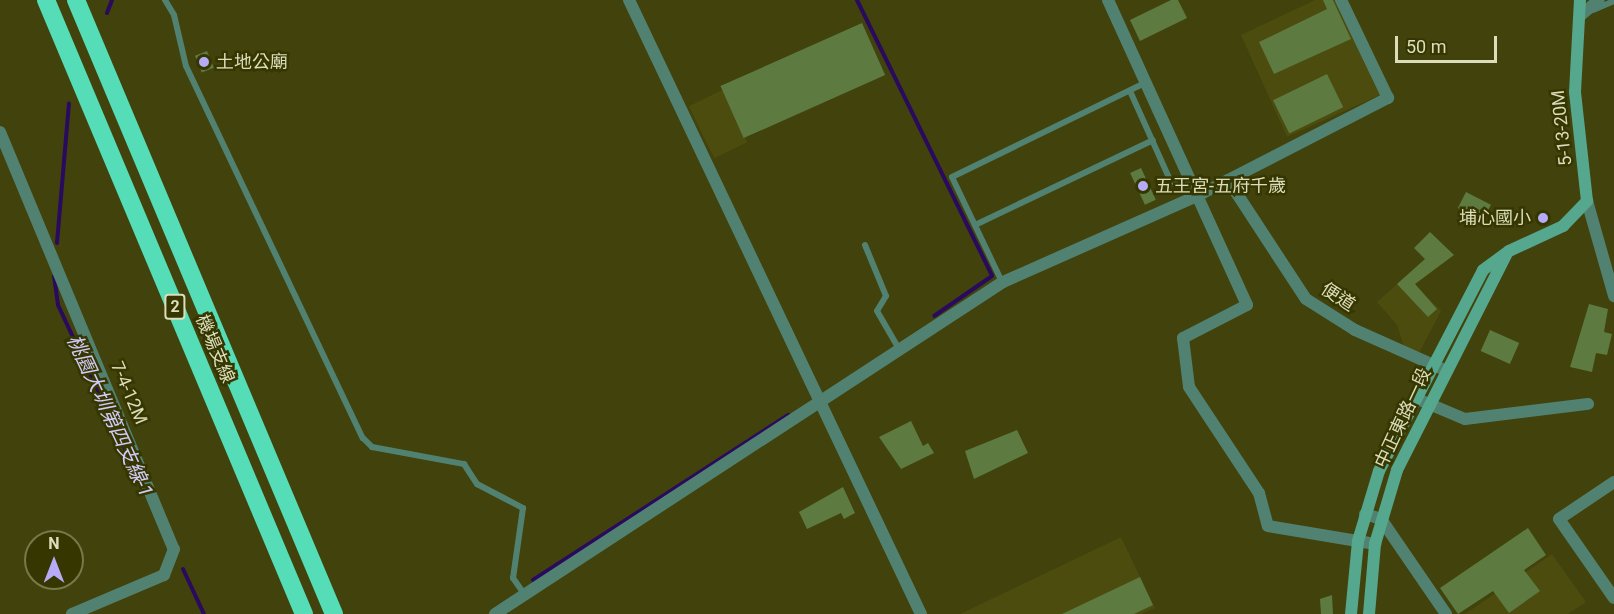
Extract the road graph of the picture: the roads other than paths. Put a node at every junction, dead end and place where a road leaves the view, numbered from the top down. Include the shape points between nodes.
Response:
1 (46, 0) edge
2 (76, 0) edge
3 (165, 0) edge
4 (629, 0) edge
5 (1108, 0) edge
6 (1341, 0) edge
7 (1580, 0) edge
8 (1589, 0) edge
9 (1599, 0) edge
10 (1614, 1) edge
11 (1581, 15) junction
12 (1145, 84) junction
13 (1130, 91) junction
14 (0, 135) edge
15 (1152, 140) junction
16 (1228, 180) junction
17 (1197, 196) junction
18 (1587, 201) junction
19 (975, 225) junction
20 (865, 245) dead end
21 (1509, 251) junction
22 (1003, 282) junction
23 (1614, 297) edge
24 (898, 349) junction
25 (1433, 365) junction
26 (1445, 370) junction
27 (1415, 398) junction
28 (819, 401) junction
29 (1588, 404) dead end
30 (1429, 405) junction
31 (1614, 482) edge
32 (1365, 514) junction
33 (1381, 519) junction
34 (1358, 541) junction
35 (1375, 544) junction
36 (526, 596) junction
37 (1614, 598) edge
38 (72, 614) edge
39 (304, 614) edge
40 (334, 614) edge
41 (495, 614) edge
42 (921, 614) edge
43 (1351, 614) edge
44 (1369, 614) edge
45 (1446, 614) edge

1 - 39 highway, 機場支線 / 2
2 - 40 highway, 機場支線 / 2
3 - 36 lane via 174,15 186,66 363,438 372,447 464,464 477,484 523,508 513,578
4 - 28 street
5 - 12 street
6 - 16 street via 1388,98
7 - 11 main road
8 - 11 main road
9 - 11 street
10 - 11 lane
11 - 18 main road, 5-13-20M via 1575,92
12 - 13 lane
12 - 17 street
13 - 15 lane
13 - 19 lane via 952,177
14 - 38 street, 7-4-12M via 174,549 164,575
15 - 17 lane via 1170,180
15 - 19 lane
16 - 17 street
16 - 25 street, 便道 via 1306,299 1355,330
17 - 22 street
17 - 34 street via 1247,305 1183,338 1189,387 1259,493 1268,526
18 - 21 main road via 1563,226
18 - 23 street
19 - 22 lane
20 - 24 lane via 886,296 877,311
21 - 25 main road, 中正東路一段 via 1483,270
21 - 26 main road, 中正東路一段
22 - 24 street
24 - 28 street
25 - 26 street, 便道
25 - 27 main road, 中正東路一段
26 - 30 main road, 中正東路一段
27 - 30 street
27 - 32 main road, 中正東路一段 via 1379,471
28 - 36 street
28 - 42 street
29 - 30 street via 1465,419
30 - 33 main road, 中正東路一段 via 1397,470
31 - 37 street via 1559,519
32 - 33 street
32 - 34 main road, 中正東路一段
33 - 35 main road, 中正東路一段
33 - 45 street
34 - 35 street
34 - 43 main road, 中正東路一段
35 - 44 main road, 中正東路一段
36 - 41 street

